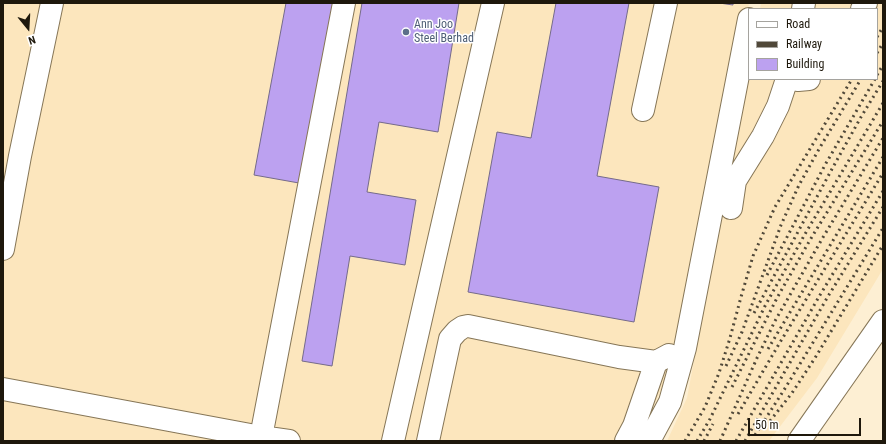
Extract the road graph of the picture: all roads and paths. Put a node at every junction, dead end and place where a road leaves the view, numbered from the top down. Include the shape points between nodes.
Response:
1 (52, 3) edge
2 (344, 3) edge
3 (493, 3) edge
4 (666, 3) edge
5 (748, 24) edge
6 (787, 80) edge
7 (643, 110) dead end
8 (731, 208) dead end
9 (3, 249) edge
10 (883, 321) edge
11 (684, 348) junction
12 (656, 362) junction
13 (3, 389) edge
14 (262, 437) junction
15 (289, 441) edge
16 (394, 441) edge
17 (428, 441) edge
18 (626, 441) edge
19 (649, 441) edge
20 (799, 441) edge

1 - 9 lane
2 - 14 lane
3 - 16 lane
4 - 7 lane
5 - 11 lane
6 - 8 lane via 778,106 735,181
10 - 20 lane
11 - 12 lane
11 - 19 lane via 670,402
12 - 17 lane via 463,327 450,339
12 - 18 lane via 634,426
13 - 14 lane
14 - 15 lane

